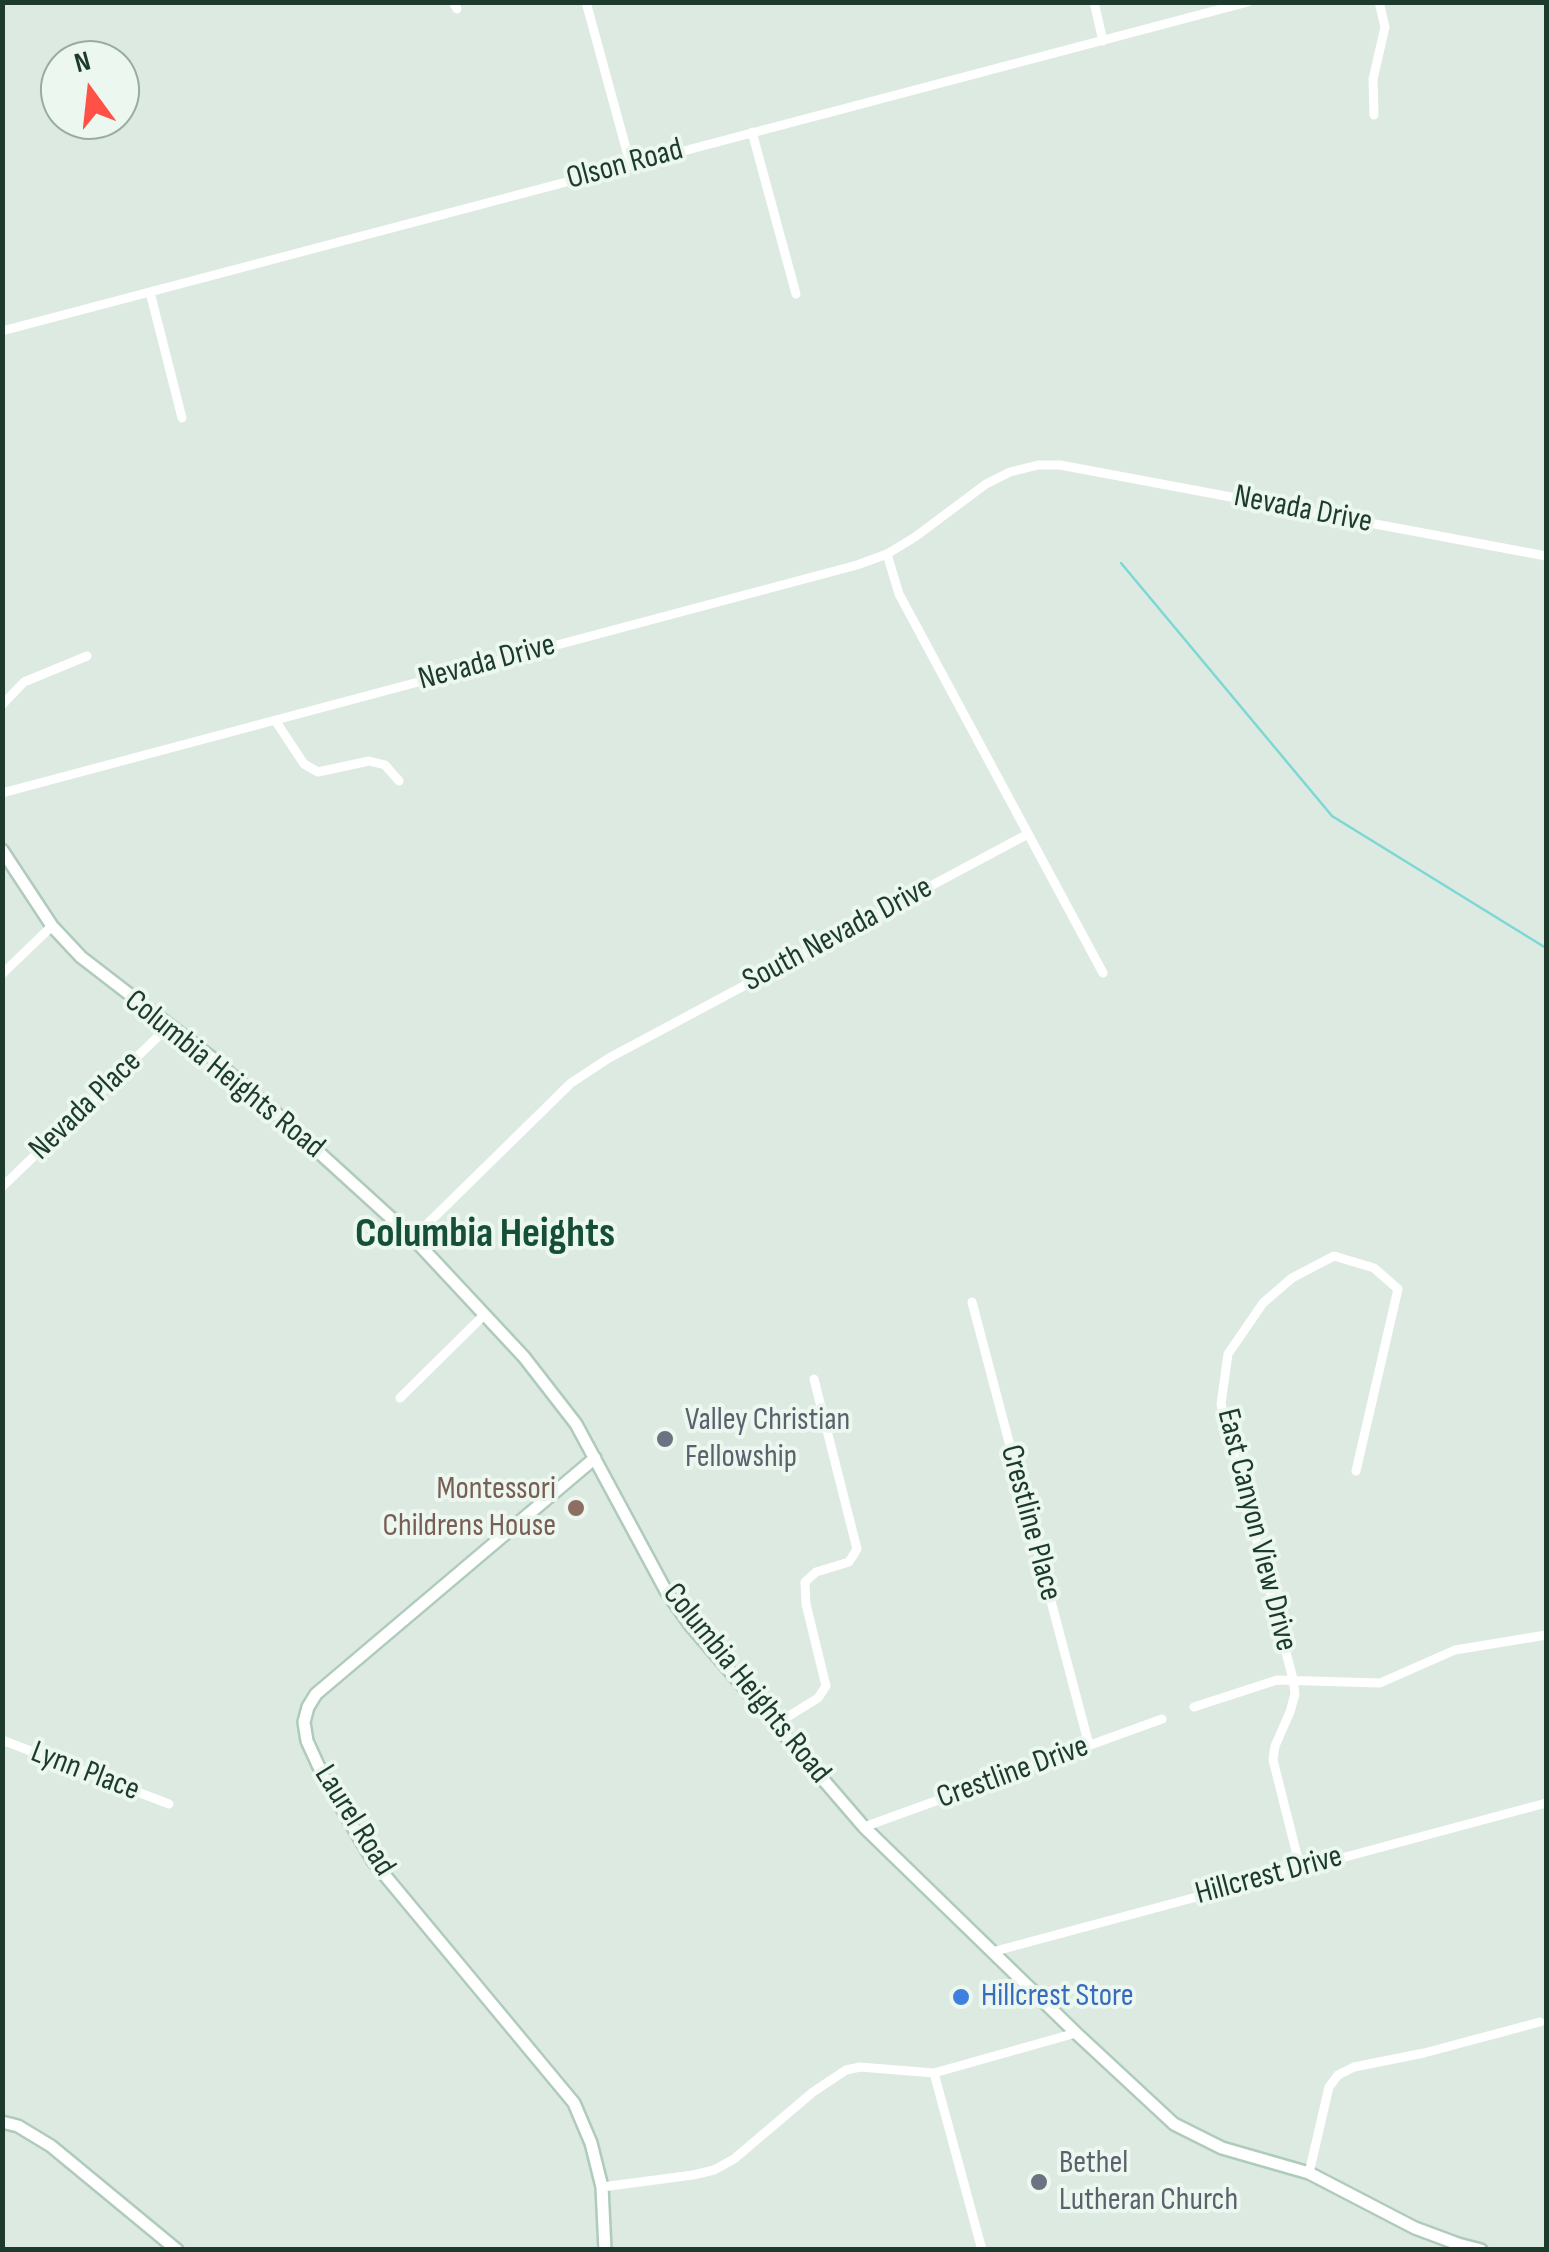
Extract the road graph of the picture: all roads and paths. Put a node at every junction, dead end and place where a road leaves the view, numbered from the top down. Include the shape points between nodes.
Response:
1 (586, 2) edge
2 (1094, 2) edge
3 (1248, 2) edge
4 (1379, 2) edge
5 (1103, 41) junction
6 (1374, 116) dead end
7 (752, 132) junction
8 (630, 164) junction
9 (150, 292) junction
10 (796, 294) dead end
11 (2, 330) edge
12 (182, 418) dead end
13 (887, 554) junction
14 (1546, 556) edge
15 (87, 656) dead end
16 (2, 705) edge
17 (275, 720) junction
18 (398, 781) dead end
19 (2, 793) edge
20 (1026, 835) junction
21 (2, 850) edge
22 (52, 926) junction
23 (1103, 973) dead end
24 (2, 974) edge
25 (170, 1025) junction
26 (2, 1188) edge
27 (413, 1238) junction
28 (972, 1302) dead end
29 (484, 1315) junction
30 (814, 1379) dead end
31 (400, 1398) dead end
32 (595, 1458) junction
33 (1356, 1471) dead end
34 (1546, 1635) edge
35 (1293, 1679) junction
36 (1194, 1707) dead end
37 (1162, 1719) dead end
38 (776, 1724) junction
39 (2, 1740) edge
40 (1089, 1745) junction
41 (1546, 1803) edge
42 (168, 1804) dead end
43 (864, 1827) junction
44 (1300, 1868) junction
45 (992, 1952) junction
46 (1540, 2022) dead end
47 (1076, 2034) junction
48 (934, 2073) junction
49 (2, 2122) edge
50 (1309, 2173) junction
51 (602, 2186) junction
52 (177, 2250) edge
53 (605, 2250) edge
54 (982, 2250) edge
55 (1481, 2250) edge

1 - 8 street
2 - 5 street
3 - 5 street, Olson Road
4 - 6 street via 1385,27 1373,79
5 - 7 street, Olson Road
7 - 8 street, Olson Road
7 - 10 street
8 - 9 street, Olson Road
9 - 11 street, Olson Road
9 - 12 street
13 - 14 street, Nevada Drive via 1010,472 1060,465
13 - 17 street, Nevada Drive
13 - 20 street via 899,594
15 - 16 street via 24,682
17 - 18 street via 298,756 318,772 368,761 385,765
17 - 19 street, Nevada Drive
20 - 23 street
20 - 27 street, South Nevada Drive via 608,1058 571,1083
21 - 22 street, Columbia Heights Road
22 - 24 street
22 - 25 street, Columbia Heights Road via 125,994
25 - 26 street, Nevada Place
25 - 27 street, Columbia Heights Road
27 - 29 street, Columbia Heights Road
28 - 40 street, Crestline Place
29 - 31 street
29 - 32 street, Columbia Heights Road via 560,1401
30 - 38 street via 858,1549 850,1562 806,1582 826,1686
32 - 38 street, Columbia Heights Road via 666,1591
32 - 51 street, Laurel Road via 316,1694 304,1722 324,1778 373,1861 574,2103
33 - 35 street, East Canyon View Drive via 1398,1289 1374,1268 1334,1256 1263,1303 1228,1354 1221,1404
34 - 35 street via 1455,1650 1380,1683
35 - 36 street
35 - 44 street, East Canyon View Drive via 1295,1694 1273,1760
37 - 40 street, Crestline Drive
38 - 43 street, Columbia Heights Road
39 - 42 street, Lynn Place
40 - 43 street, Crestline Drive
41 - 44 street, Hillcrest Drive
43 - 45 street, Columbia Heights Road
44 - 45 street, Hillcrest Drive
45 - 47 street, Columbia Heights Road
46 - 50 street via 1338,2075
47 - 48 street
47 - 50 street, Columbia Heights Road via 1174,2124 1222,2148
48 - 51 street via 846,2070 714,2170
48 - 54 street
49 - 52 street via 51,2146
50 - 55 street, Columbia Heights Road via 1415,2228
51 - 53 street, Laurel Road

